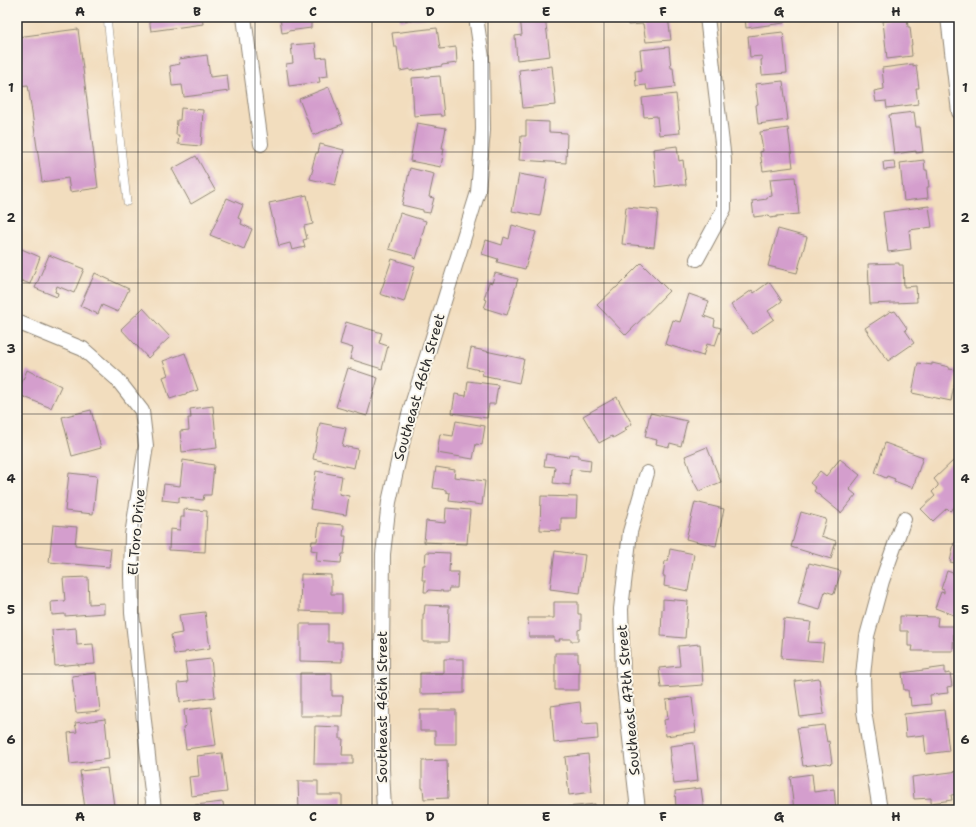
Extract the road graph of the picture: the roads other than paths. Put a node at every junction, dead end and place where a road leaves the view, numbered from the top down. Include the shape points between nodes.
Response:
1 (107, 17) edge
2 (244, 17) edge
3 (476, 17) edge
4 (707, 17) edge
5 (948, 17) edge
6 (959, 112) edge
7 (261, 144) dead end
8 (127, 202) dead end
9 (697, 259) dead end
10 (17, 322) edge
11 (647, 473) dead end
12 (904, 518) dead end
13 (154, 810) edge
14 (384, 810) edge
15 (638, 810) edge
16 (880, 810) edge

1 - 8 lane
2 - 7 street
3 - 14 street, Southeast 46th Street via 482,58 483,130 478,192 409,414 389,502 383,554
4 - 9 street via 724,160 724,209
5 - 6 street
10 - 13 street, El Toro Drive via 83,349 117,379 142,411 146,446 132,535 132,613
11 - 15 street, Southeast 47th Street via 630,532 621,609 623,676
12 - 16 street via 882,581 867,636 863,676 864,711

